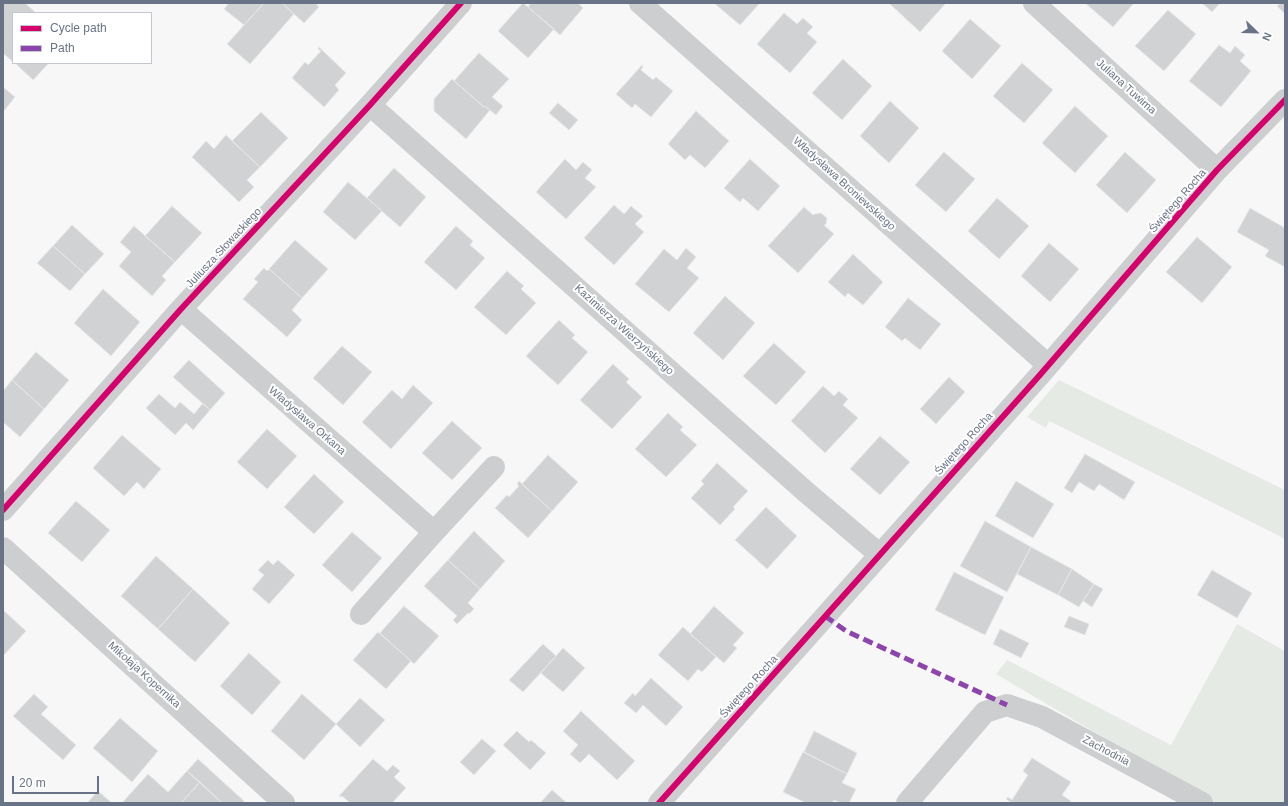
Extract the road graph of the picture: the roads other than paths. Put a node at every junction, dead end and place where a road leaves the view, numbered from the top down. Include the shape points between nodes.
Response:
1 (461, 3) edge
2 (640, 3) edge
3 (1034, 3) edge
4 (1285, 100) edge
5 (370, 105) junction
6 (1217, 170) junction
7 (181, 309) junction
8 (1048, 365) junction
9 (494, 467) dead end
10 (3, 510) edge
11 (434, 532) junction
12 (3, 548) edge
13 (879, 554) junction
14 (361, 614) dead end
15 (284, 803) edge
16 (659, 803) edge
17 (907, 803) edge
18 (1202, 803) edge

1 - 5 street, Juliusza Słowackiego
2 - 8 street, Władysława Broniewskiego
3 - 6 street, Juliana Tuwima
4 - 6 street, Świętego Rocha
5 - 7 street, Juliusza Słowackiego
5 - 13 street, Kazimierza Wierzyńskiego
6 - 8 street, Świętego Rocha
7 - 10 street, Juliusza Słowackiego
7 - 11 street, Władysława Orkana
8 - 13 street, Świętego Rocha
9 - 11 street
11 - 14 street
12 - 15 street, Mikołaja Kopernika
13 - 16 street, Świętego Rocha
17 - 18 street, Zachodnia via 985,712 1007,705 1042,717

